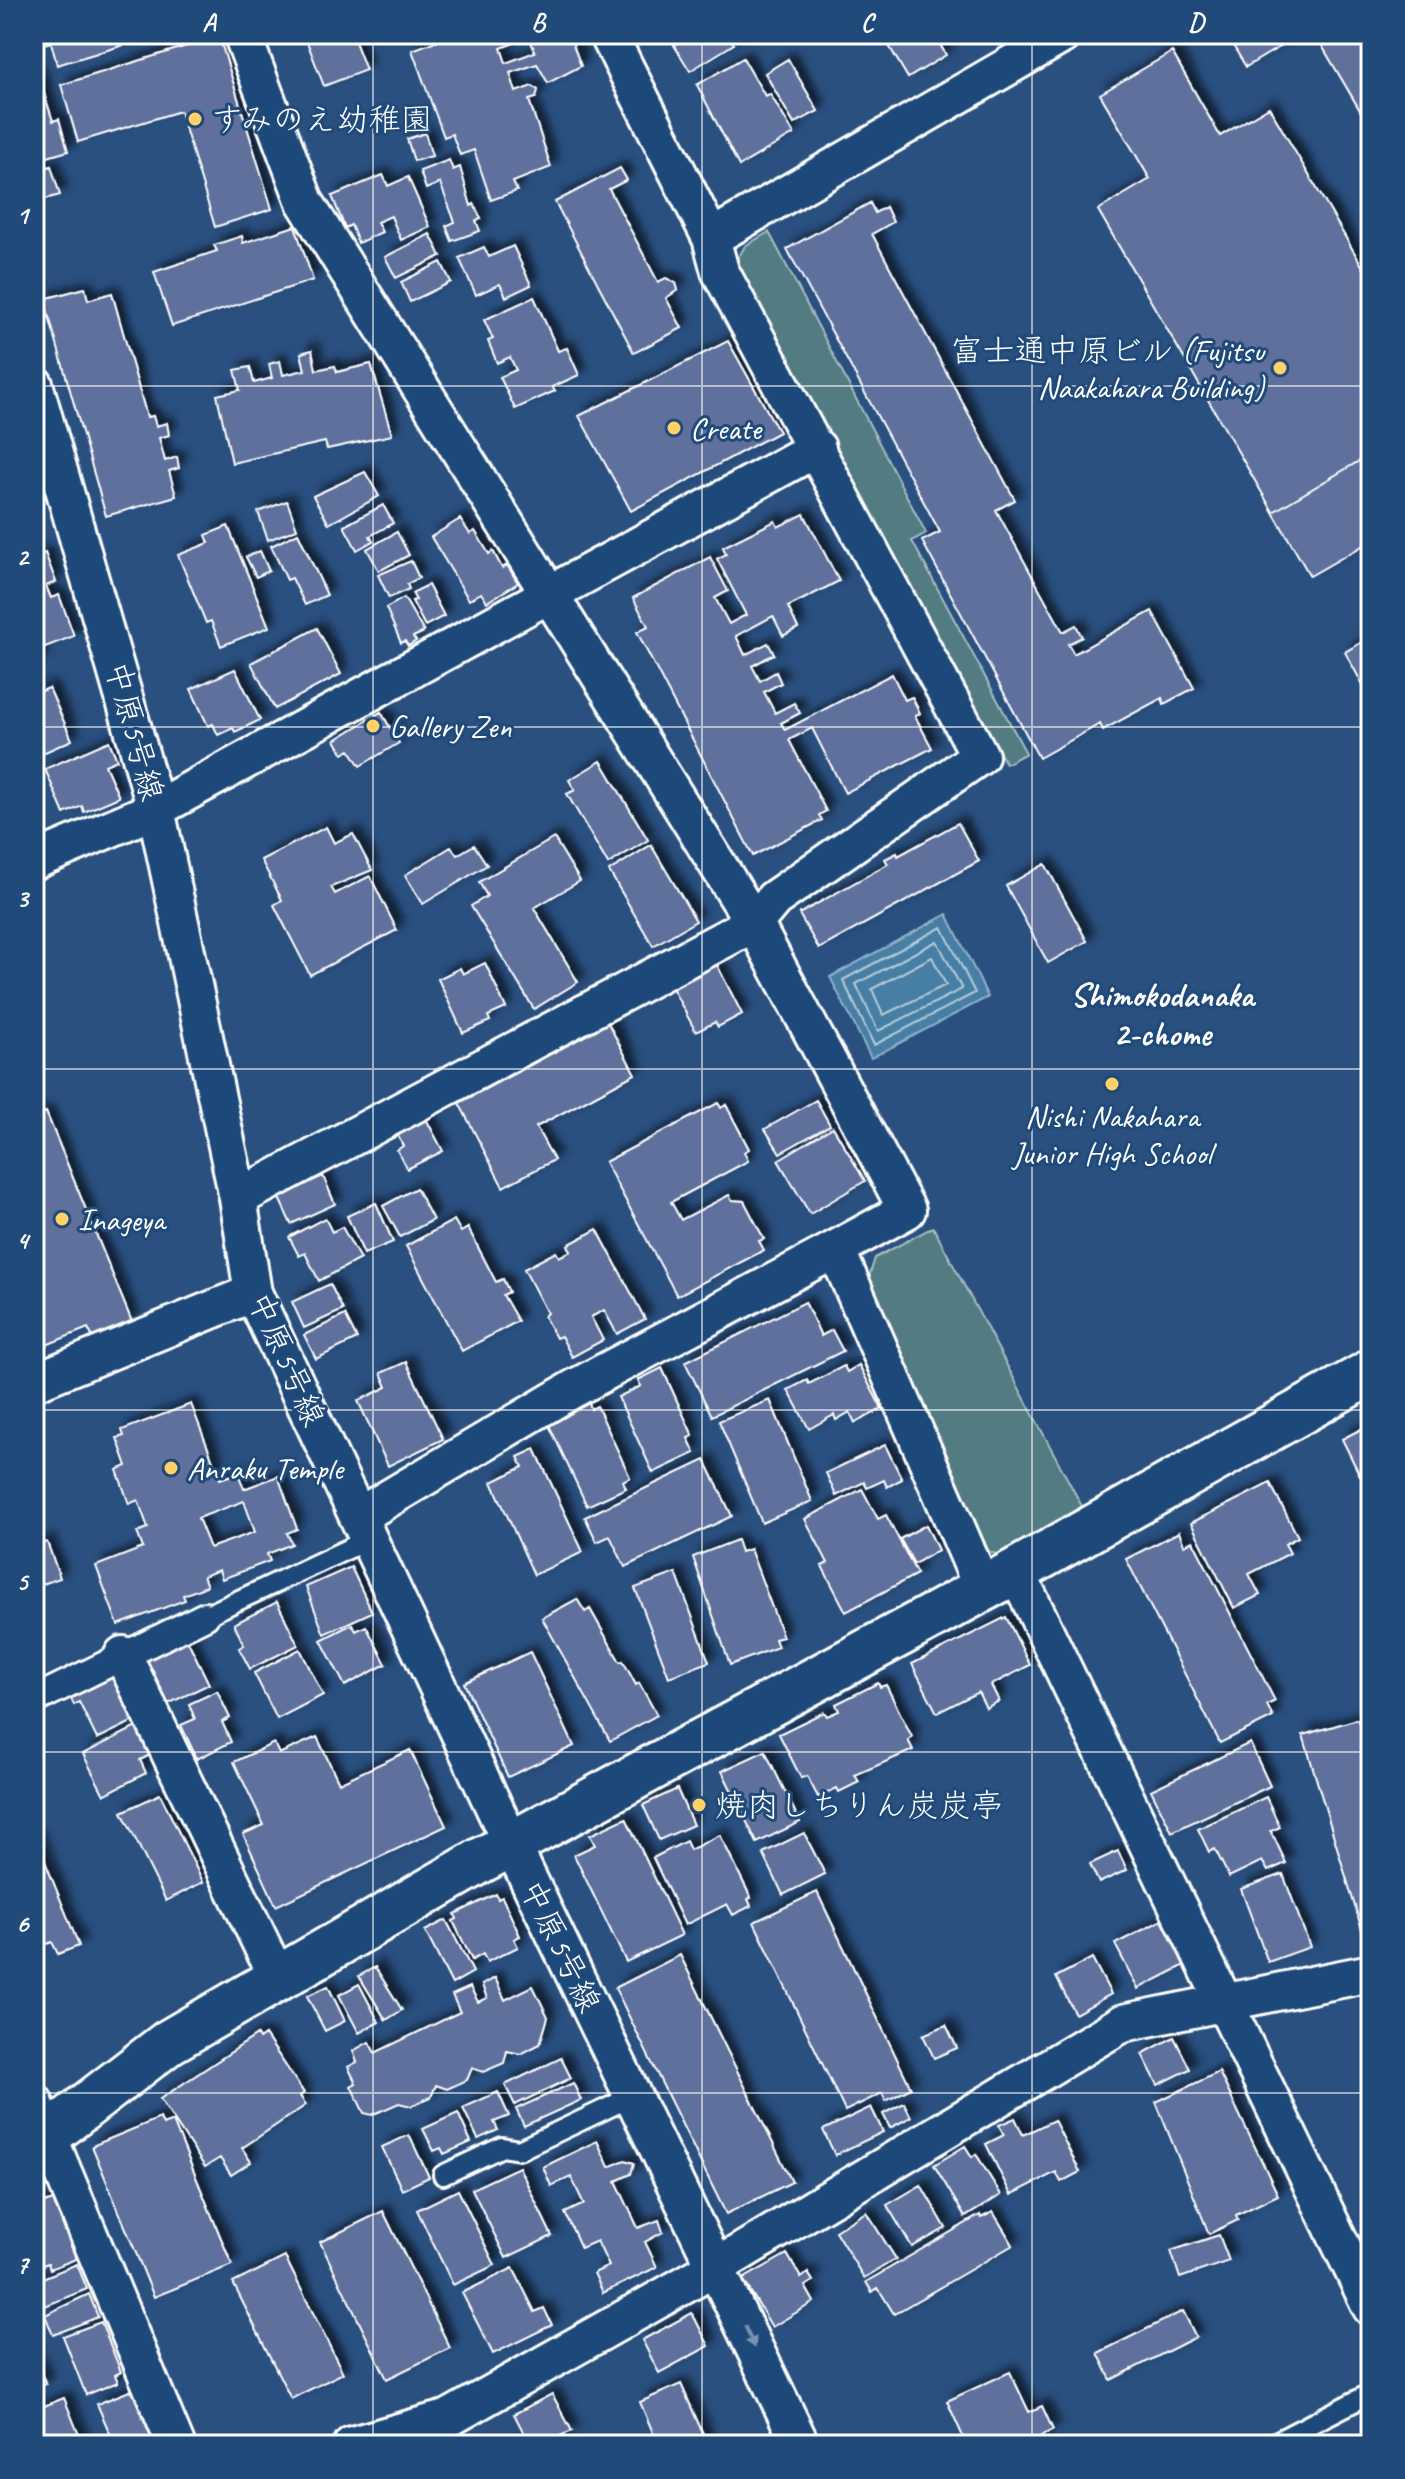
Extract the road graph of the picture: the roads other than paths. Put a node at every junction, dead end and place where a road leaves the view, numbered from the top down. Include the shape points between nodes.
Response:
1 (242, 34) edge
2 (608, 34) edge
3 (1064, 34) edge
4 (711, 238) junction
5 (34, 384) edge
6 (817, 448) junction
7 (547, 593) junction
8 (156, 809) junction
9 (34, 861) edge
10 (754, 923) junction
11 (238, 1198) junction
12 (836, 1249) junction
13 (253, 1293) junction
14 (1371, 1372) edge
15 (34, 1382) edge
16 (364, 1528) junction
17 (999, 1580) junction
18 (205, 1616) joint
19 (123, 1655) junction
20 (34, 1700) edge
21 (511, 1843) junction
22 (1371, 1973) edge
23 (278, 1979) junction
24 (1226, 2003) junction
25 (633, 2096) junction
26 (39, 2128) edge
27 (443, 2175) dead end
28 (716, 2267) junction
29 (1371, 2307) edge
30 (1371, 2393) edge
31 (176, 2445) edge
32 (352, 2445) edge
33 (801, 2445) edge
34 (1270, 2445) edge

1 - 7 street via 305,202
2 - 4 street
3 - 4 street
4 - 6 street via 720,271
5 - 8 street, 中原5号線
6 - 7 street
6 - 10 street via 980,756 774,899
7 - 8 street
7 - 10 street
8 - 9 street
8 - 11 street, 中原5号線
10 - 11 street
10 - 12 street via 907,1210
11 - 13 street, 中原5号線
12 - 16 street via 573,1389
12 - 17 street
13 - 15 street
13 - 16 street, 中原5号線
14 - 17 street
16 - 18 lane
16 - 21 street, 中原5号線
17 - 21 street
17 - 24 street
18 - 19 street
19 - 20 street
19 - 23 street
21 - 23 street
21 - 25 street, 中原5号線
22 - 24 street
23 - 26 street via 169,2042
24 - 28 street via 1123,2023
24 - 29 street
25 - 27 lane via 519,2150 502,2147
25 - 28 street, 中原5号線
26 - 31 street
28 - 32 street via 449,2418
28 -> 33 street, 中原5号線
30 - 34 lane

